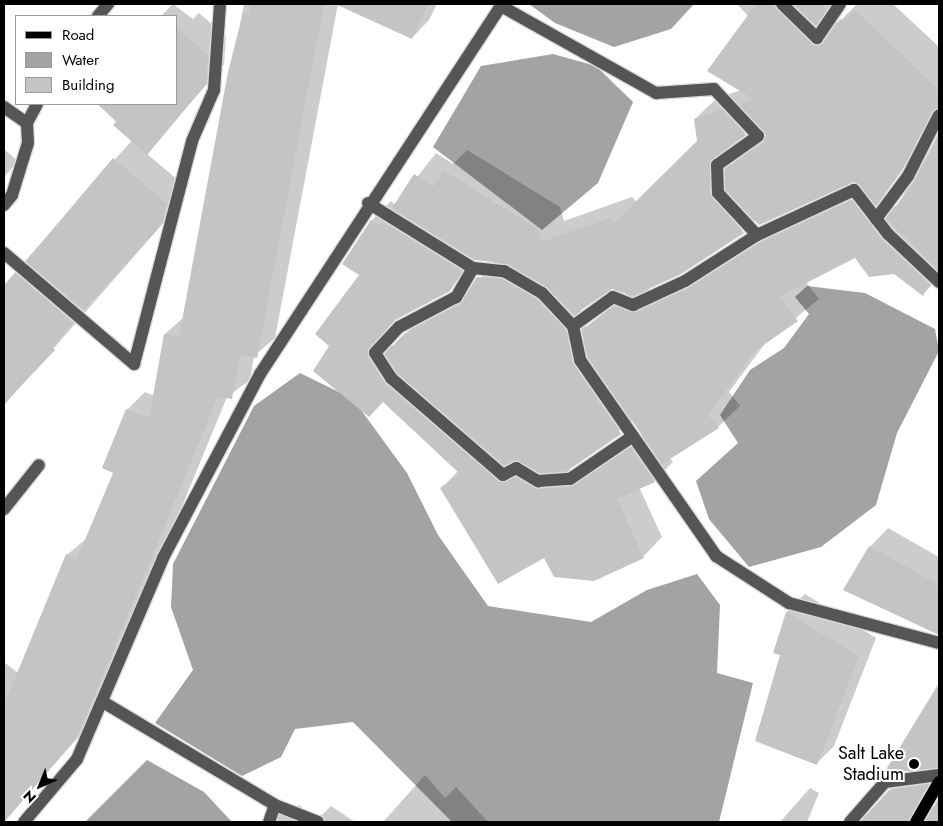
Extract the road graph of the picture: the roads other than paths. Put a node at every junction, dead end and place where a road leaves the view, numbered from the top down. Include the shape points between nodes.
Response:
1 (108, 4) edge
2 (220, 4) edge
3 (782, 4) edge
4 (840, 4) edge
5 (501, 5) edge
6 (99, 15) edge
7 (36, 105) edge
8 (4, 107) edge
9 (939, 115) edge
10 (27, 123) junction
11 (368, 203) junction
12 (4, 206) edge
13 (876, 219) junction
14 (757, 236) junction
15 (4, 253) edge
16 (473, 268) junction
17 (939, 282) edge
18 (573, 326) junction
19 (633, 436) junction
20 (39, 465) dead end
21 (4, 509) edge
22 (939, 643) edge
23 (103, 702) junction
24 (939, 775) edge
25 (939, 782) edge
26 (275, 805) junction
27 (30, 820) edge
28 (269, 822) edge
29 (318, 822) edge
30 (850, 822) edge
31 (916, 822) edge

1 - 6 street
2 - 15 street via 214,90 192,141 134,364
3 - 4 street via 817,38
5 - 11 street
5 - 14 street via 656,93 714,89 758,136 717,165 718,193
7 - 10 street
8 - 10 street
9 - 13 street via 908,176
10 - 12 street via 28,143 12,195
11 - 16 street
11 - 23 street via 260,374 163,558
13 - 14 street via 854,190
13 - 17 street
14 - 18 street via 685,281 633,305 613,297
16 - 18 street via 504,271 542,293
16 - 19 street via 456,297 399,327 374,353 391,378 503,475 516,468 538,481 570,479
18 - 19 street via 580,360
19 - 22 street via 716,556 789,603
20 - 21 street
23 - 26 street
23 - 27 street via 77,759
24 - 30 street via 885,782
25 - 31 main road
26 - 28 street
26 - 29 street

